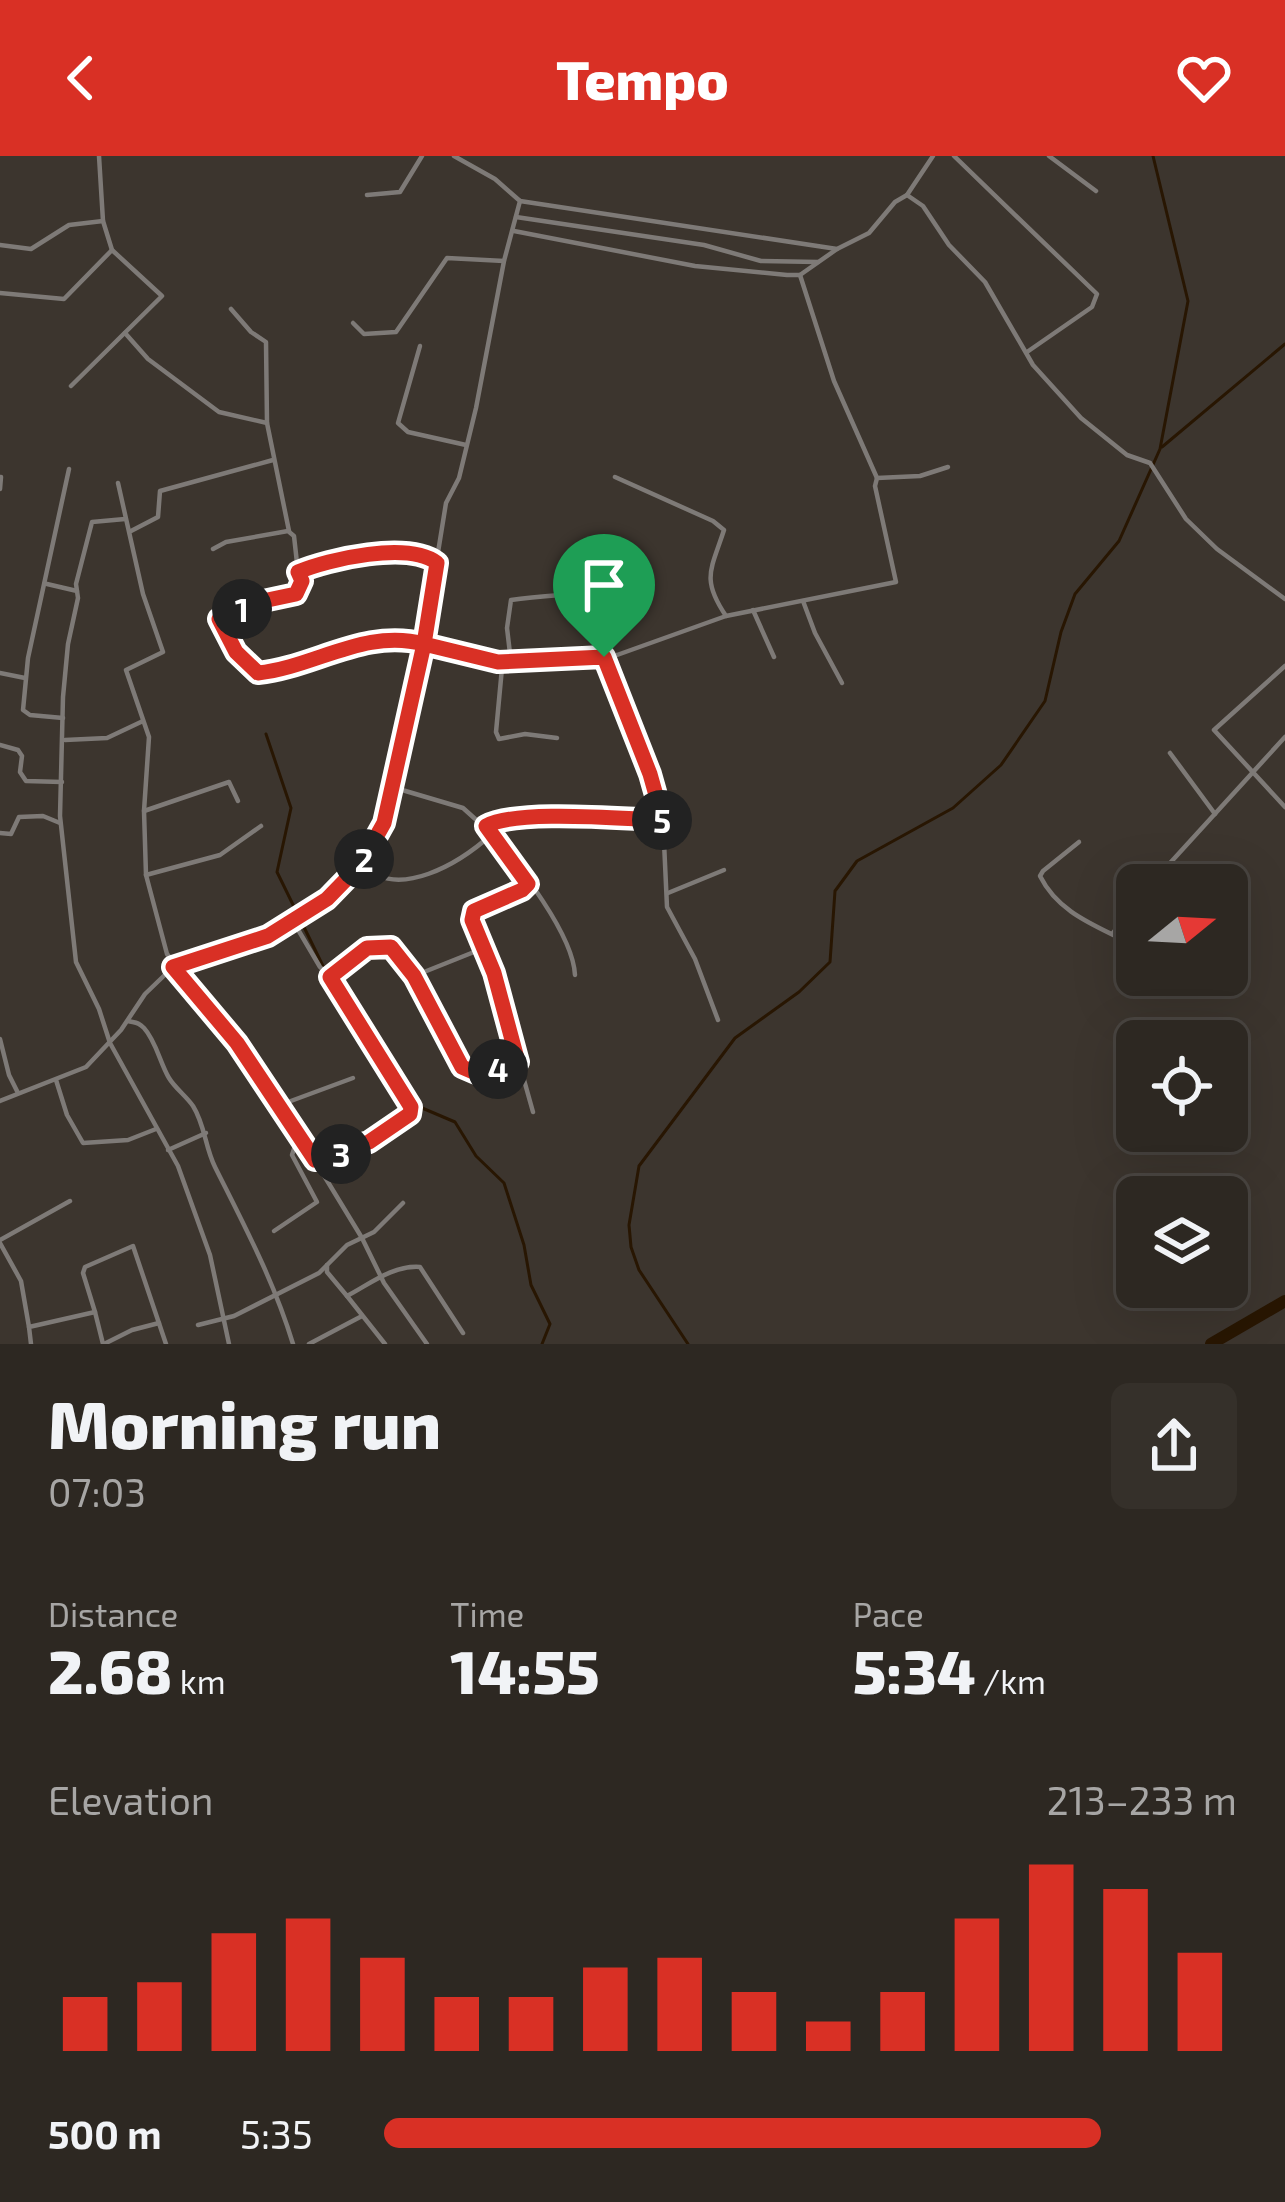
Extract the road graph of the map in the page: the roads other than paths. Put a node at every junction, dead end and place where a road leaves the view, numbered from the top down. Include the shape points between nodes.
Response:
1 (99, 156) edge
2 (422, 156) edge
3 (454, 156) edge
4 (933, 156) edge
5 (955, 156) edge
6 (1048, 156) edge
7 (466, 159) edge
8 (1096, 191) dead end
9 (907, 195) junction
10 (367, 196) dead end
11 (520, 201) junction
12 (516, 217) junction
13 (103, 221) junction
14 (514, 231) junction
15 (0, 245) edge
16 (837, 249) junction
17 (112, 250) junction
18 (504, 261) junction
19 (818, 262) junction
20 (800, 275) junction
21 (0, 292) edge
22 (231, 309) dead end
23 (353, 323) dead end
24 (125, 333) junction
25 (420, 346) dead end
26 (1027, 352) junction
27 (71, 386) dead end
28 (267, 423) junction
29 (466, 445) junction
30 (275, 460) junction
31 (948, 467) dead end
32 (69, 469) dead end
33 (1, 477) edge
34 (615, 477) dead end
35 (877, 478) junction
36 (118, 482) dead end
37 (0, 489) edge
38 (125, 519) junction
39 (131, 531) junction
40 (290, 532) junction
41 (213, 549) dead end
42 (437, 563) junction
43 (298, 572) junction
44 (46, 584) junction
45 (610, 590) dead end
46 (77, 591) junction
47 (1285, 599) edge
48 (803, 601) junction
49 (753, 610) junction
50 (726, 616) junction
51 (424, 644) junction
52 (604, 657) junction
53 (774, 658) dead end
54 (498, 662) junction
55 (511, 662) junction
56 (1285, 666) edge
57 (0, 673) edge
58 (26, 678) junction
59 (842, 683) dead end
60 (63, 718) junction
61 (143, 721) junction
62 (1285, 737) edge
63 (557, 738) dead end
64 (64, 740) junction
65 (0, 745) edge
66 (1170, 753) dead end
67 (1252, 772) junction
68 (62, 782) junction
69 (392, 787) junction
70 (238, 801) dead end
71 (1285, 807) edge
72 (144, 811) junction
73 (1215, 814) junction
74 (663, 820) junction
75 (61, 823) junction
76 (260, 826) dead end
77 (486, 826) junction
78 (0, 833) edge
79 (492, 834) junction
80 (1079, 842) dead end
81 (361, 864) junction
82 (1170, 864) edge
83 (724, 870) dead end
84 (146, 874) junction
85 (528, 884) junction
86 (666, 894) junction
87 (293, 921) junction
88 (1116, 929) edge
89 (1113, 933) junction
90 (1116, 935) edge
91 (484, 948) junction
92 (173, 967) junction
93 (575, 975) dead end
94 (414, 976) junction
95 (330, 977) junction
96 (718, 1020) dead end
97 (128, 1021) junction
98 (0, 1039) edge
99 (110, 1043) junction
100 (518, 1062) junction
101 (353, 1078) dead end
102 (56, 1080) junction
103 (18, 1093) junction
104 (0, 1101) edge
105 (278, 1106) junction
106 (533, 1112) dead end
107 (158, 1129) junction
108 (206, 1133) junction
109 (298, 1137) junction
110 (168, 1150) junction
111 (315, 1160) junction
112 (70, 1201) dead end
113 (403, 1203) dead end
114 (274, 1231) dead end
115 (362, 1238) junction
116 (0, 1242) edge
117 (327, 1265) junction
118 (382, 1275) junction
119 (278, 1293) junction
120 (347, 1296) junction
121 (95, 1312) junction
122 (362, 1316) junction
123 (223, 1319) junction
124 (159, 1323) junction
125 (198, 1325) dead end
126 (29, 1327) junction
127 (463, 1333) dead end
128 (32, 1344) edge
129 (103, 1344) edge
130 (166, 1344) edge
131 (229, 1344) edge
132 (293, 1344) edge
133 (309, 1344) edge
134 (385, 1344) edge
135 (427, 1344) edge

1 - 13 street
2 - 10 street via 400,192
3 - 7 street
4 - 9 street
5 - 26 street via 1096,294 1092,308
6 - 8 street
7 - 11 street
9 - 16 street via 869,233
9 - 26 street via 985,282
11 - 12 street
11 - 16 street
12 - 14 street
12 - 19 street via 761,261
13 - 15 street via 69,225 31,249
13 - 17 street
14 - 18 street
14 - 20 street via 695,266
16 - 19 street
17 - 21 street via 64,298
17 - 24 street via 162,296
18 - 23 street via 447,258 396,332 364,334
18 - 29 street
19 - 20 street
20 - 35 street
22 - 28 street via 266,342
24 - 27 street
24 - 28 street via 219,412
25 - 29 street via 398,423
26 - 47 street via 1081,418 1150,464 1217,549
28 - 30 street
29 - 42 street
30 - 39 street via 160,491 158,517
30 - 40 street
31 - 35 street
32 - 44 street
33 - 37 street
34 - 50 street via 724,530 709,570 710,592
35 - 48 street via 896,582
36 - 38 street
38 - 39 street
38 - 46 street via 92,522
39 - 61 street via 164,652 126,668
40 - 41 street
40 - 43 street
42 - 43 street via 378,553
42 - 51 street
43 - 51 street via 296,594 219,619 254,672 378,640
44 - 46 street
44 - 58 street
45 - 55 street via 511,600
46 - 60 street
48 - 49 street
48 - 59 street
49 - 50 street
49 - 53 street
50 - 52 street
51 - 54 street
51 - 69 street
52 - 55 street
52 - 74 street
54 - 55 street
54 - 63 street via 499,739
56 - 67 street via 1214,730
57 - 58 street
58 - 60 street via 26,713
60 - 64 street
61 - 64 street via 107,738
61 - 72 street
62 - 67 street
64 - 68 street
65 - 68 street via 18,750 26,782
66 - 73 street
67 - 71 street
67 - 73 street
68 - 75 street
69 - 77 street via 463,808
69 - 81 street via 378,840
70 - 72 street via 229,782
72 - 84 street
73 - 82 street
74 - 77 street via 537,817
74 - 86 street
75 - 78 street via 19,817 11,834
75 - 99 street via 76,962
76 - 84 street via 220,854
77 - 79 street
79 - 81 street via 461,858 406,880
79 - 85 street
80 - 89 street via 1040,876 1086,925
81 - 87 street
83 - 86 street
84 - 92 street
85 - 91 street via 474,911
85 - 93 street via 574,959
86 - 96 street
87 - 92 street via 249,945
87 - 95 street
88 - 89 street
89 - 90 street
91 - 94 street
91 - 100 street
92 - 97 street
92 - 105 street
94 - 95 street via 391,947 378,945
94 - 100 street via 462,1067 476,1073
95 - 111 street via 411,1107 369,1142
97 - 99 street
97 - 108 street via 147,1032
98 - 103 street
99 - 102 street via 86,1067
99 - 107 street
100 - 106 street
101 - 105 street
102 - 103 street
102 - 107 street via 83,1143
103 - 104 street
105 - 109 street
107 - 110 street
108 - 110 street
108 - 119 street via 212,1162
109 - 111 street
109 - 114 street via 292,1155 317,1201
110 - 123 street via 207,1244
111 - 115 street
112 - 116 street
113 - 115 street
115 - 117 street
115 - 118 street
116 - 126 street via 21,1281
117 - 119 street
117 - 120 street
118 - 120 street
118 - 127 street via 420,1267
118 - 135 street
119 - 123 street
119 - 132 street
120 - 122 street
121 - 124 street via 85,1267 134,1246
121 - 126 street
121 - 129 street
122 - 133 street
122 - 134 street
123 - 125 street
123 - 131 street
124 - 129 street
124 - 130 street
126 - 128 street

